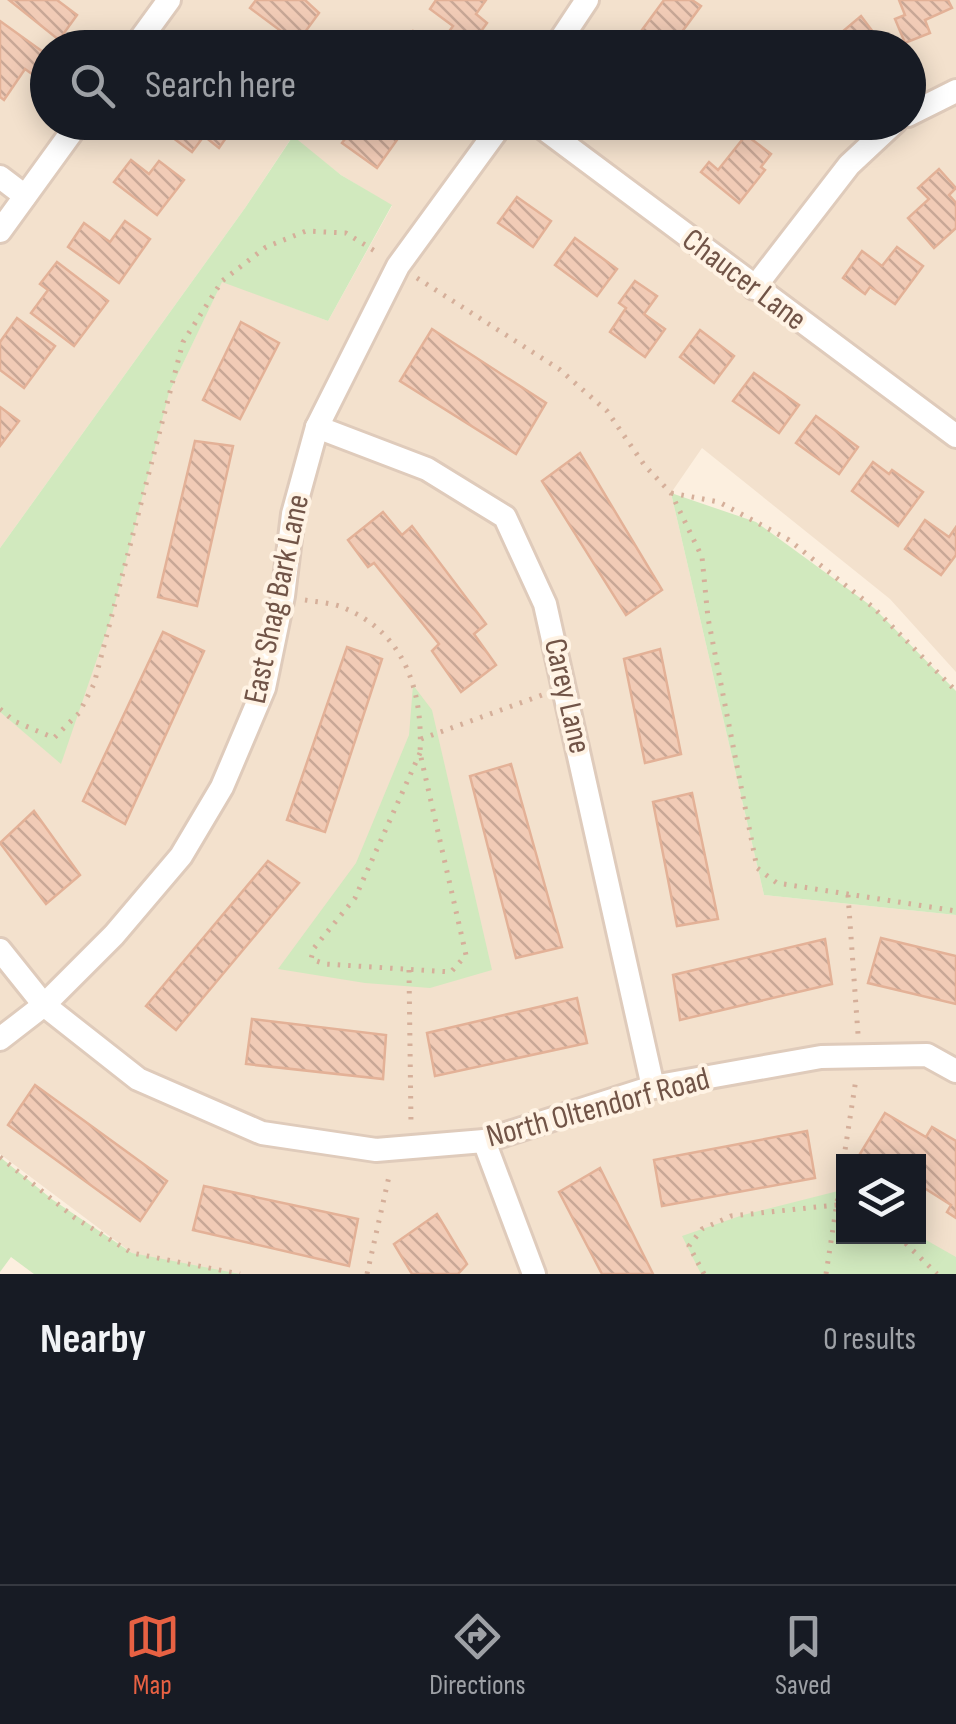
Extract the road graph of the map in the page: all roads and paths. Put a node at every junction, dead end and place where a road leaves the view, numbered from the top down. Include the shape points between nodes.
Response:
1 (169, 0) edge
2 (587, 0) edge
3 (147, 30) edge
4 (566, 30) edge
5 (956, 92) edge
6 (926, 106) edge
7 (66, 140) edge
8 (489, 140) edge
9 (559, 140) edge
10 (876, 140) edge
11 (0, 177) edge
12 (25, 196) junction
13 (0, 231) edge
14 (754, 288) junction
15 (317, 427) junction
16 (956, 436) edge
17 (283, 596) junction
18 (566, 688) junction
19 (956, 691) edge
20 (421, 738) junction
21 (420, 753) junction
22 (848, 894) junction
23 (956, 911) edge
24 (0, 950) edge
25 (409, 969) junction
26 (44, 1005) junction
27 (0, 1039) edge
28 (860, 1056) junction
29 (956, 1070) edge
30 (653, 1087) junction
31 (484, 1141) junction
32 (402, 1148) junction
33 (844, 1154) edge
34 (0, 1157) edge
35 (836, 1205) joint
36 (906, 1244) edge
37 (240, 1274) edge
38 (366, 1274) edge
39 (534, 1274) edge
40 (704, 1274) edge
41 (826, 1274) edge
42 (937, 1274) edge

1 - 3 street
2 - 4 street
5 - 6 street
7 - 12 street
8 - 15 street, East Shag Bark Lane via 398,266
9 - 14 street, Chaucer Lane
10 - 14 street
11 - 12 street
12 - 13 street
14 - 16 street, Chaucer Lane
15 - 17 street, East Shag Bark Lane via 294,514
15 - 18 street, Carey Lane via 426,469 505,517 545,604
17 - 20 path via 343,607 394,645 414,690
17 - 26 street, East Shag Bark Lane via 264,688 222,786 181,856
18 - 20 path
18 - 30 street, Carey Lane
19 - 22 path via 874,608 788,540 719,502 670,493 702,557 757,868 777,883
20 - 21 path
21 - 25 path via 466,954 451,972
21 - 25 path via 354,898 311,959
22 - 23 path
22 - 28 path
24 - 26 street, North Oltendorf Road
25 - 32 path
26 - 27 street, East Shag Bark Lane
26 - 32 street, North Oltendorf Road via 138,1079 262,1133
28 - 29 street, North Oltendorf Road via 927,1055
28 - 30 street, North Oltendorf Road
28 - 33 path
30 - 31 street, North Oltendorf Road
31 - 32 street, North Oltendorf Road
31 - 39 street
32 - 38 path
34 - 37 path via 132,1254
35 - 40 path via 731,1216 702,1229 689,1246
35 - 41 path
36 - 42 path

